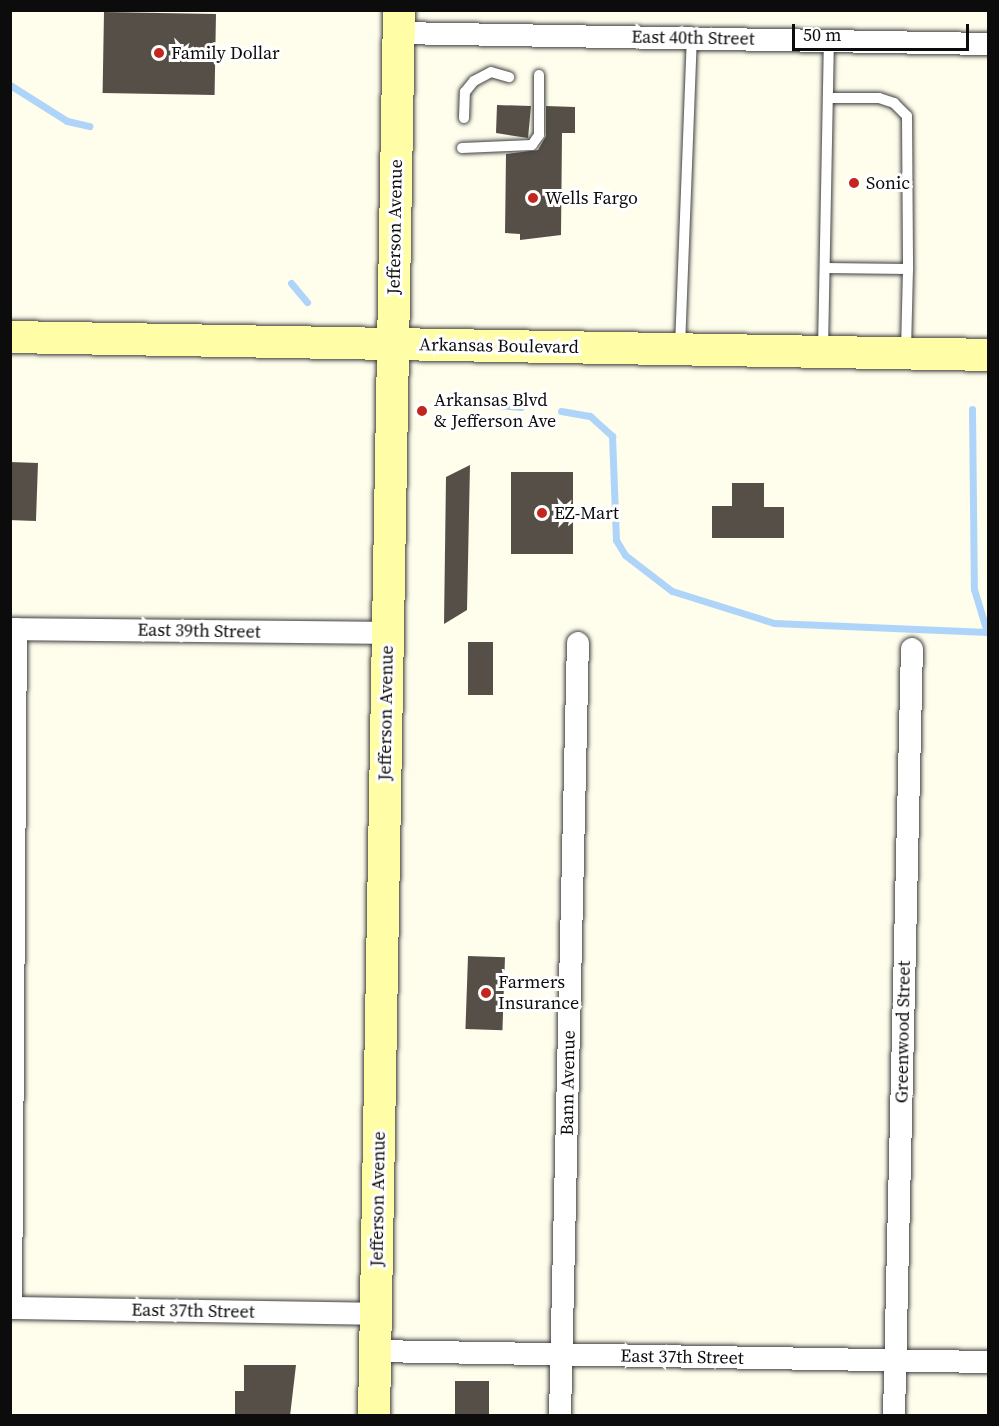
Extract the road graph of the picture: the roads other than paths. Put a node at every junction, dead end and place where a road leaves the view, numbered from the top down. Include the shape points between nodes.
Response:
1 (398, 22) edge
2 (692, 39) junction
3 (829, 41) junction
4 (988, 44) edge
5 (539, 75) dead end
6 (509, 77) dead end
7 (828, 98) junction
8 (464, 118) dead end
9 (462, 148) dead end
10 (825, 268) junction
11 (908, 269) junction
12 (10, 337) edge
13 (393, 344) junction
14 (680, 350) junction
15 (823, 352) junction
16 (906, 353) junction
17 (988, 355) edge
18 (13, 629) edge
19 (387, 633) junction
20 (578, 643) dead end
21 (912, 649) dead end
22 (11, 1308) edge
23 (376, 1314) junction
24 (375, 1351) junction
25 (562, 1354) junction
26 (895, 1361) junction
27 (988, 1362) edge
28 (374, 1416) edge
29 (560, 1416) edge
30 (894, 1416) edge

1 - 2 street, East 40th Street
1 - 13 main road, Jefferson Avenue
2 - 3 street, East 40th Street
2 - 14 lane
3 - 4 street, East 40th Street
3 - 7 lane
5 - 9 lane via 539,135 532,145
6 - 8 lane via 491,72 474,81 465,92
7 - 10 lane
7 - 11 lane via 879,98 894,103 907,116
10 - 11 lane
10 - 15 lane
11 - 16 lane
12 - 13 main road, Arkansas Boulevard
13 - 14 main road, Arkansas Boulevard
13 - 19 main road, Jefferson Avenue
14 - 15 main road, Arkansas Boulevard
15 - 16 main road, Arkansas Boulevard
16 - 17 main road, Arkansas Boulevard
18 - 19 street, East 39th Street
18 - 22 street
19 - 23 main road, Jefferson Avenue
20 - 25 street, Bann Avenue
21 - 26 street, Greenwood Street
22 - 23 street, East 37th Street
23 - 24 main road, Jefferson Avenue
24 - 25 street, East 37th Street
24 - 28 main road, Jefferson Avenue
25 - 26 street, East 37th Street
25 - 29 street, Bann Avenue
26 - 27 street, East 37th Street
26 - 30 street, Greenwood Street

